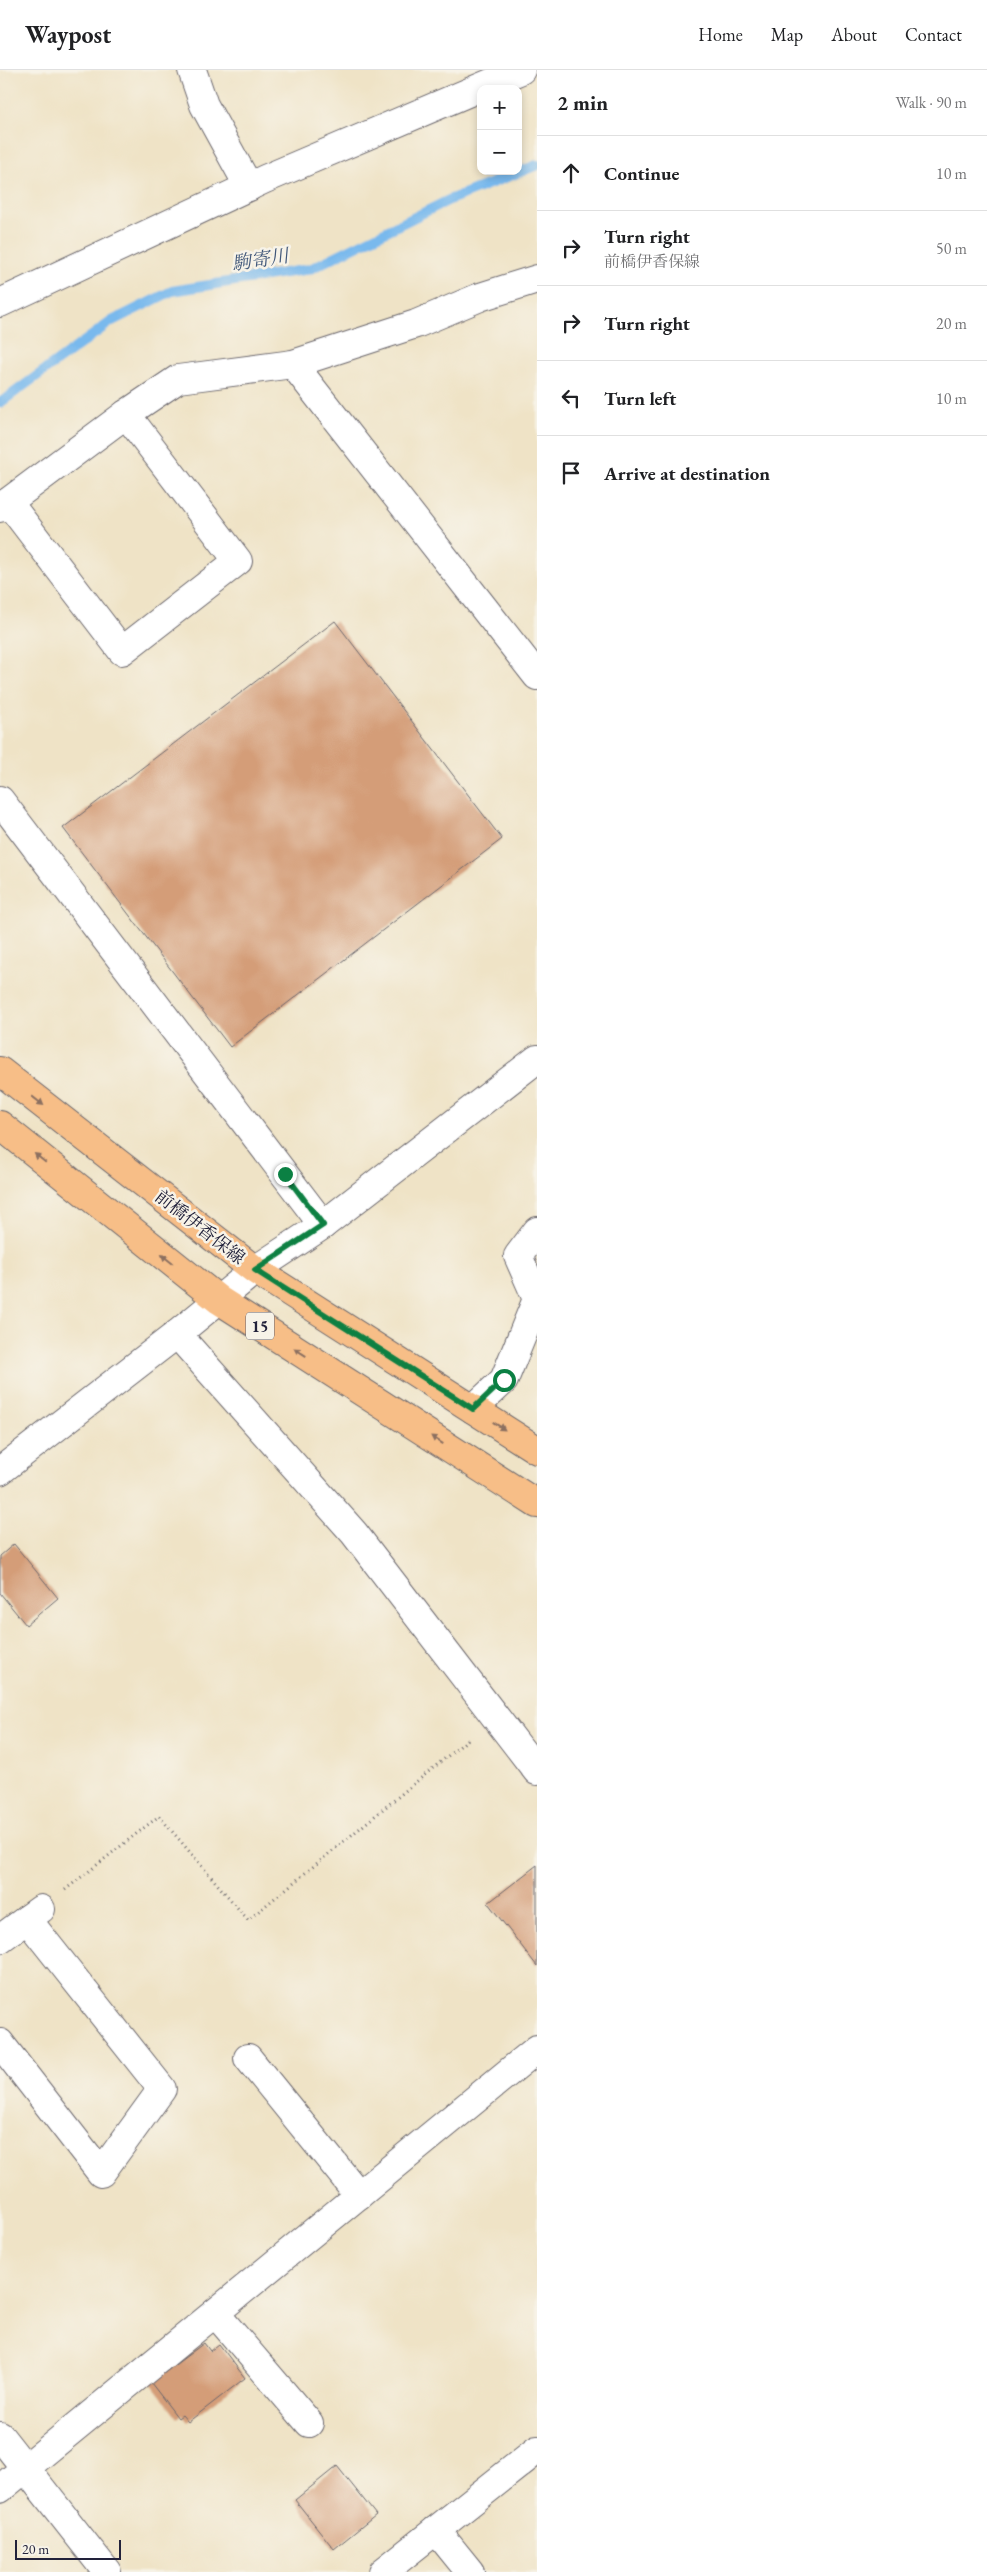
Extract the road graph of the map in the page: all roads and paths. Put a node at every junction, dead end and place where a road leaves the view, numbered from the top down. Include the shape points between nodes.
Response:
1 (521, 70) edge
2 (201, 75) edge
3 (249, 187) junction
4 (537, 279) edge
5 (0, 303) edge
6 (293, 364) junction
7 (126, 414) junction
8 (4, 505) edge
9 (537, 676) edge
10 (0, 800) edge
11 (537, 1059) edge
12 (0, 1071) edge
13 (0, 1125) edge
14 (323, 1225) junction
15 (537, 1231) edge
16 (255, 1270) junction
17 (219, 1300) junction
18 (177, 1334) junction
19 (473, 1409) junction
20 (537, 1450) edge
21 (0, 1471) edge
22 (537, 1504) edge
23 (495, 1716) junction
24 (537, 1771) edge
25 (34, 1914) junction
26 (0, 1939) edge
27 (0, 2043) edge
28 (537, 2049) edge
29 (248, 2058) dead end
30 (359, 2195) junction
31 (215, 2312) junction
32 (309, 2423) dead end
33 (0, 2436) edge
34 (537, 2450) edge
35 (24, 2470) junction
36 (0, 2489) edge
37 (436, 2530) junction
38 (106, 2572) edge
39 (383, 2572) edge
40 (470, 2572) edge

1 - 3 street
2 - 3 street via 204,105
3 - 5 street
4 - 6 street via 480,297 416,324
6 - 7 street via 178,379
6 - 9 street
7 - 8 street
7 - 8 street via 238,561 122,651
10 - 14 street
11 - 14 street
12 -> 16 main road, 前橋伊香保線 / 15
17 -> 13 main road, 15
14 - 16 street
15 - 19 street via 518,1256 536,1299 504,1380
16 - 17 street
16 - 19 main road, 前橋伊香保線 / 15
17 - 18 street
22 -> 17 main road, 15
18 - 21 street
18 - 23 street via 354,1533
19 -> 20 main road, 前橋伊香保線 / 15
23 - 24 street
23 - 25 path via 248,1920 159,1816
25 - 26 street
25 - 27 street via 162,2089 102,2173
28 - 30 street
29 - 30 street
30 - 31 street
31 - 32 street
31 - 35 street
33 - 35 street
34 - 37 street
35 - 36 street
35 - 38 street
37 - 39 street
37 - 40 street

